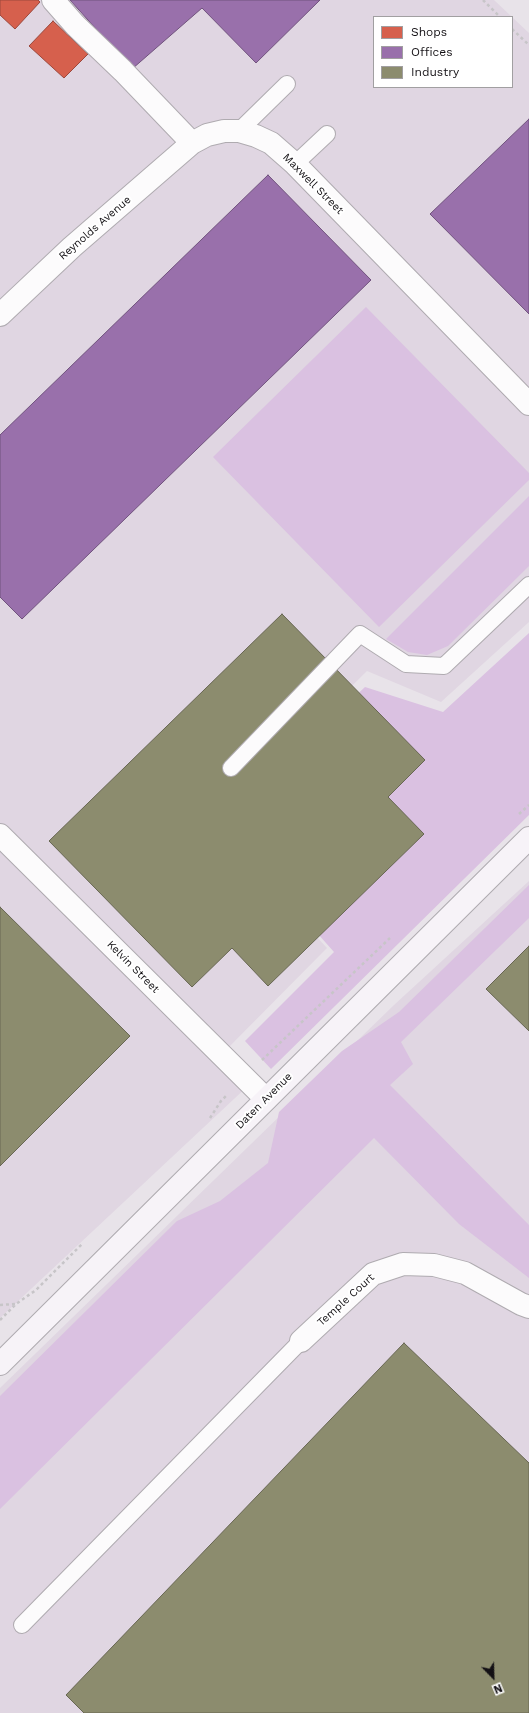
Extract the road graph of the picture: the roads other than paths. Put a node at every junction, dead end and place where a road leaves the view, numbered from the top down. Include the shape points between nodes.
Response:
1 (53, 0) edge
2 (287, 84) dead end
3 (240, 131) junction
4 (326, 134) dead end
5 (192, 143) junction
6 (294, 164) junction
7 (0, 315) edge
8 (529, 404) edge
9 (529, 585) edge
10 (231, 768) dead end
11 (0, 835) edge
12 (529, 838) edge
13 (266, 1099) junction
14 (529, 1307) edge
15 (301, 1341) joint
16 (2, 1359) edge
17 (22, 1625) dead end

1 - 5 street
2 - 3 lane
3 - 5 street, Maxwell Street via 207,135
3 - 6 street, Maxwell Street via 271,143
4 - 6 lane
5 - 7 street, Reynolds Avenue via 72,247
6 - 8 street, Maxwell Street
9 - 10 lane via 444,666 406,664 360,634
11 - 13 street, Kelvin Street
12 - 13 street, Daten Avenue
13 - 16 street, Daten Avenue
14 - 15 street, Temple Court via 465,1273 434,1265 403,1264 373,1274
15 - 17 lane

